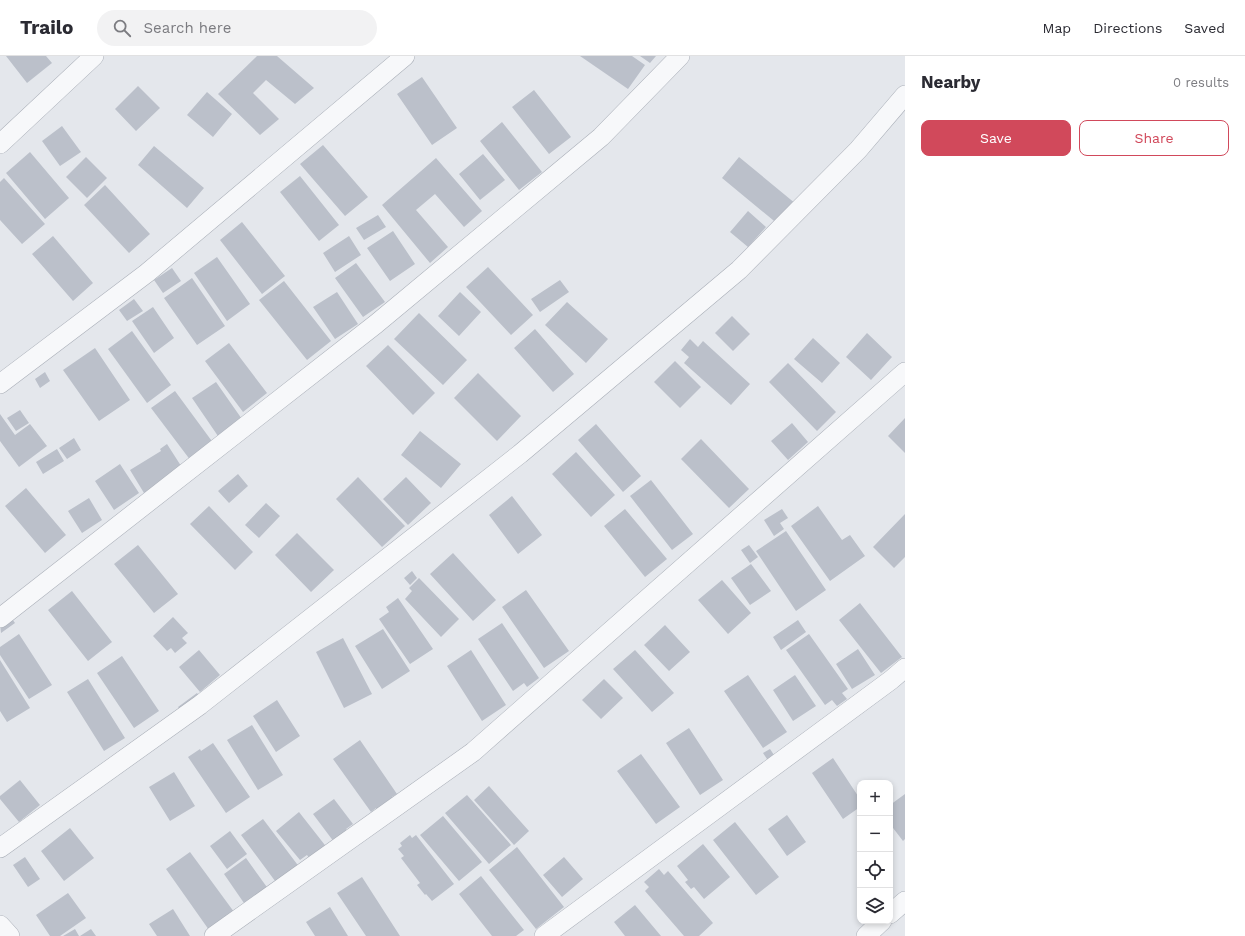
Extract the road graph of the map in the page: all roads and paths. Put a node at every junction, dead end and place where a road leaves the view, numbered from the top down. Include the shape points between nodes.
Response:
1 (94, 56) edge
2 (405, 56) edge
3 (680, 56) edge
4 (905, 94) edge
5 (0, 144) edge
6 (905, 372) edge
7 (0, 384) edge
8 (0, 618) edge
9 (905, 668) edge
10 (0, 848) edge
11 (905, 901) edge
12 (893, 911) edge
13 (879, 924) edge
14 (0, 926) edge
15 (10, 936) edge
16 (214, 936) edge
17 (544, 936) edge
18 (866, 936) edge

1 - 5 street
2 - 7 street via 147,273
3 - 8 street via 601,137 376,324
4 - 10 street via 858,150 739,270 520,454 200,705
6 - 16 street via 472,752
9 - 17 street
11 - 12 street
13 - 18 street
14 - 15 street

